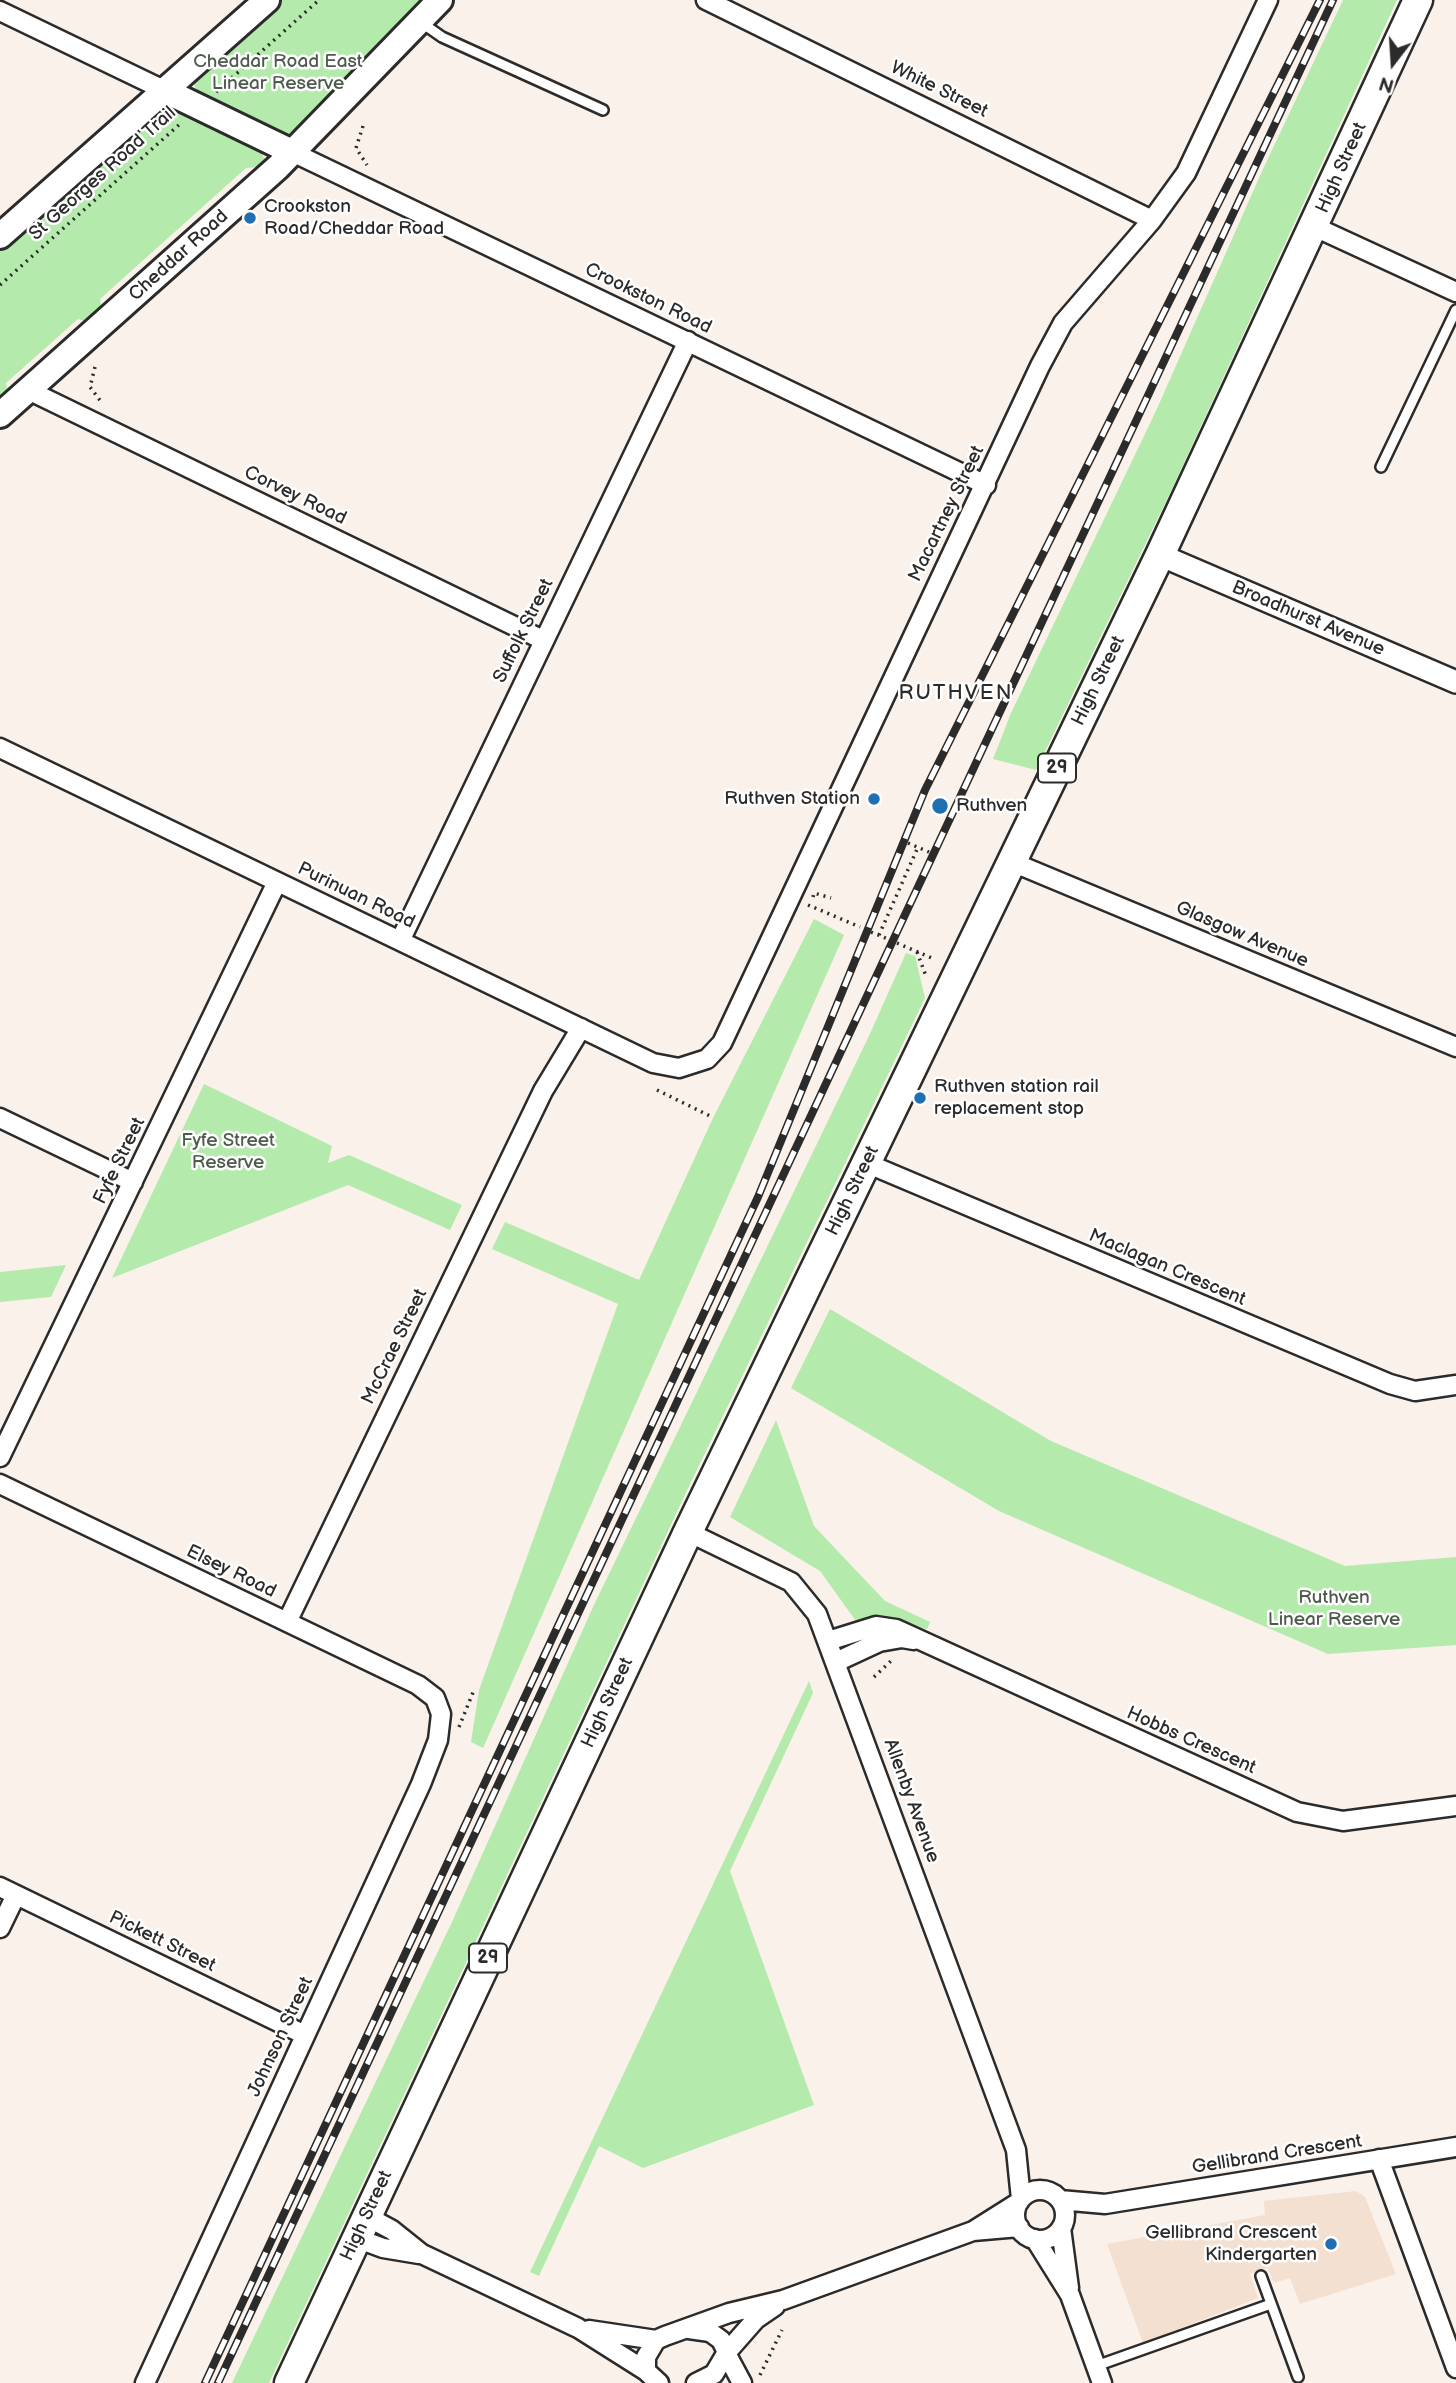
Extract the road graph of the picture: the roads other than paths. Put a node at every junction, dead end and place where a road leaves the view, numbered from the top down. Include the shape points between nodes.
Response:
1 (267, 0) edge
2 (440, 0) edge
3 (706, 0) edge
4 (1268, 0) edge
5 (1418, 0) edge
6 (0, 11) edge
7 (418, 20) junction
8 (166, 92) junction
9 (603, 110) dead end
10 (292, 152) junction
11 (1152, 220) junction
12 (1315, 227) junction
13 (0, 236) edge
14 (1456, 292) edge
15 (1456, 310) edge
16 (688, 341) junction
17 (28, 390) junction
18 (0, 415) edge
19 (1381, 467) dead end
20 (986, 485) junction
21 (1160, 555) junction
22 (543, 640) junction
23 (1456, 682) edge
24 (0, 748) edge
25 (1012, 862) junction
26 (277, 882) junction
27 (400, 941) junction
28 (574, 1025) junction
29 (1456, 1048) edge
30 (697, 1064) joint
31 (0, 1118) edge
32 (866, 1163) junction
33 (133, 1182) junction
34 (1456, 1385) edge
35 (0, 1457) edge
36 (0, 1484) edge
37 (688, 1532) junction
38 (286, 1622) junction
39 (828, 1641) junction
40 (921, 1641) junction
41 (836, 1662) junction
42 (439, 1705) joint
43 (1456, 1806) edge
44 (8, 1891) edge
45 (0, 1928) edge
46 (305, 2035) junction
47 (1456, 2147) edge
48 (1016, 2150) junction
49 (1379, 2160) junction
50 (1044, 2190) junction
51 (1060, 2200) junction
52 (1020, 2201) junction
53 (1105, 2204) junction
54 (1062, 2226) junction
55 (361, 2227) junction
56 (1019, 2227) junction
57 (973, 2231) junction
58 (1035, 2239) junction
59 (1261, 2276) dead end
60 (1070, 2295) junction
61 (783, 2300) junction
62 (1271, 2304) junction
63 (578, 2328) junction
64 (689, 2329) junction
65 (656, 2340) junction
66 (727, 2354) junction
67 (1456, 2368) edge
68 (1099, 2374) edge
69 (1298, 2377) dead end
70 (651, 2379) edge
71 (705, 2382) edge
72 (145, 2383) edge
73 (289, 2383) edge
74 (742, 2383) edge

1 - 8 main road
2 - 7 main road, Cheddar Road
3 - 11 street, White Street
4 - 11 street, Macartney Street via 1185,173
5 - 12 main road, High Street / 29
6 - 8 street
7 - 9 lane via 442,37
7 - 10 main road, Cheddar Road
8 - 10 main road
8 - 13 main road
10 - 16 street, Crookston Road
10 - 17 main road, Cheddar Road
11 - 20 street, Macartney Street via 1063,323
12 - 14 street
12 - 21 main road, High Street / 29
15 - 19 lane
16 - 20 street, Crookston Road
16 - 22 street, Suffolk Street
17 - 18 main road, Cheddar Road
17 - 22 street, Corvey Road
20 - 30 street, Macartney Street via 722,1044
21 - 23 street, Broadhurst Avenue
21 - 25 main road, High Street / 29
22 - 27 street, Suffolk Street
24 - 26 street, Purinuan Road
25 - 29 street, Glasgow Avenue
25 - 32 main road, High Street / 29
26 - 27 street, Purinuan Road
26 - 33 street, Fyfe Street
27 - 28 street, Purinuan Road
28 - 30 street, Purinuan Road via 661,1066
28 - 38 street, McCrae Street
31 - 33 street
32 - 34 street, Maclagan Crescent via 1390,1384 1415,1391
32 - 37 main road, High Street / 29
33 - 35 street, Fyfe Street
36 - 38 street, Elsey Road
37 - 39 street, Allenby Avenue via 791,1582 817,1614
37 - 55 main road, High Street / 29
38 - 42 street, Elsey Road via 418,1685
39 - 40 street, Hobbs Crescent via 876,1626
39 - 41 street, Allenby Avenue
40 - 41 street, Hobbs Crescent via 879,1642
40 - 43 street, Hobbs Crescent via 1297,1812 1343,1821
41 - 48 street, Allenby Avenue
42 - 46 street, Johnson Street via 441,1726 432,1759
44 - 45 street
44 - 46 street, Pickett Street
46 - 72 street, Johnson Street
47 - 49 street, Gellibrand Crescent
48 - 50 street, Allenby Avenue
48 - 52 street, Allenby Avenue
49 - 53 street, Gellibrand Crescent
49 - 67 street
50 - 51 street
50 - 52 street via 1027,2193
51 - 53 street, Gellibrand Crescent
51 - 54 street via 1065,2212
52 - 56 street via 1015,2215
52 - 57 street
53 - 54 street, Gellibrand Crescent
54 - 58 street via 1051,2237
54 - 60 street
55 - 63 street via 392,2230 422,2254
55 - 73 main road, High Street / 29
56 - 57 street
56 - 58 street
57 - 61 street
58 - 60 street
59 - 62 lane
60 - 68 street
61 - 64 street
61 - 66 street via 756,2319
62 - 68 lane
62 - 69 lane
63 - 65 street
63 - 70 street
64 - 65 street
64 - 66 street via 709,2332 721,2340
65 - 70 street via 646,2357
66 - 71 street
66 - 74 street

